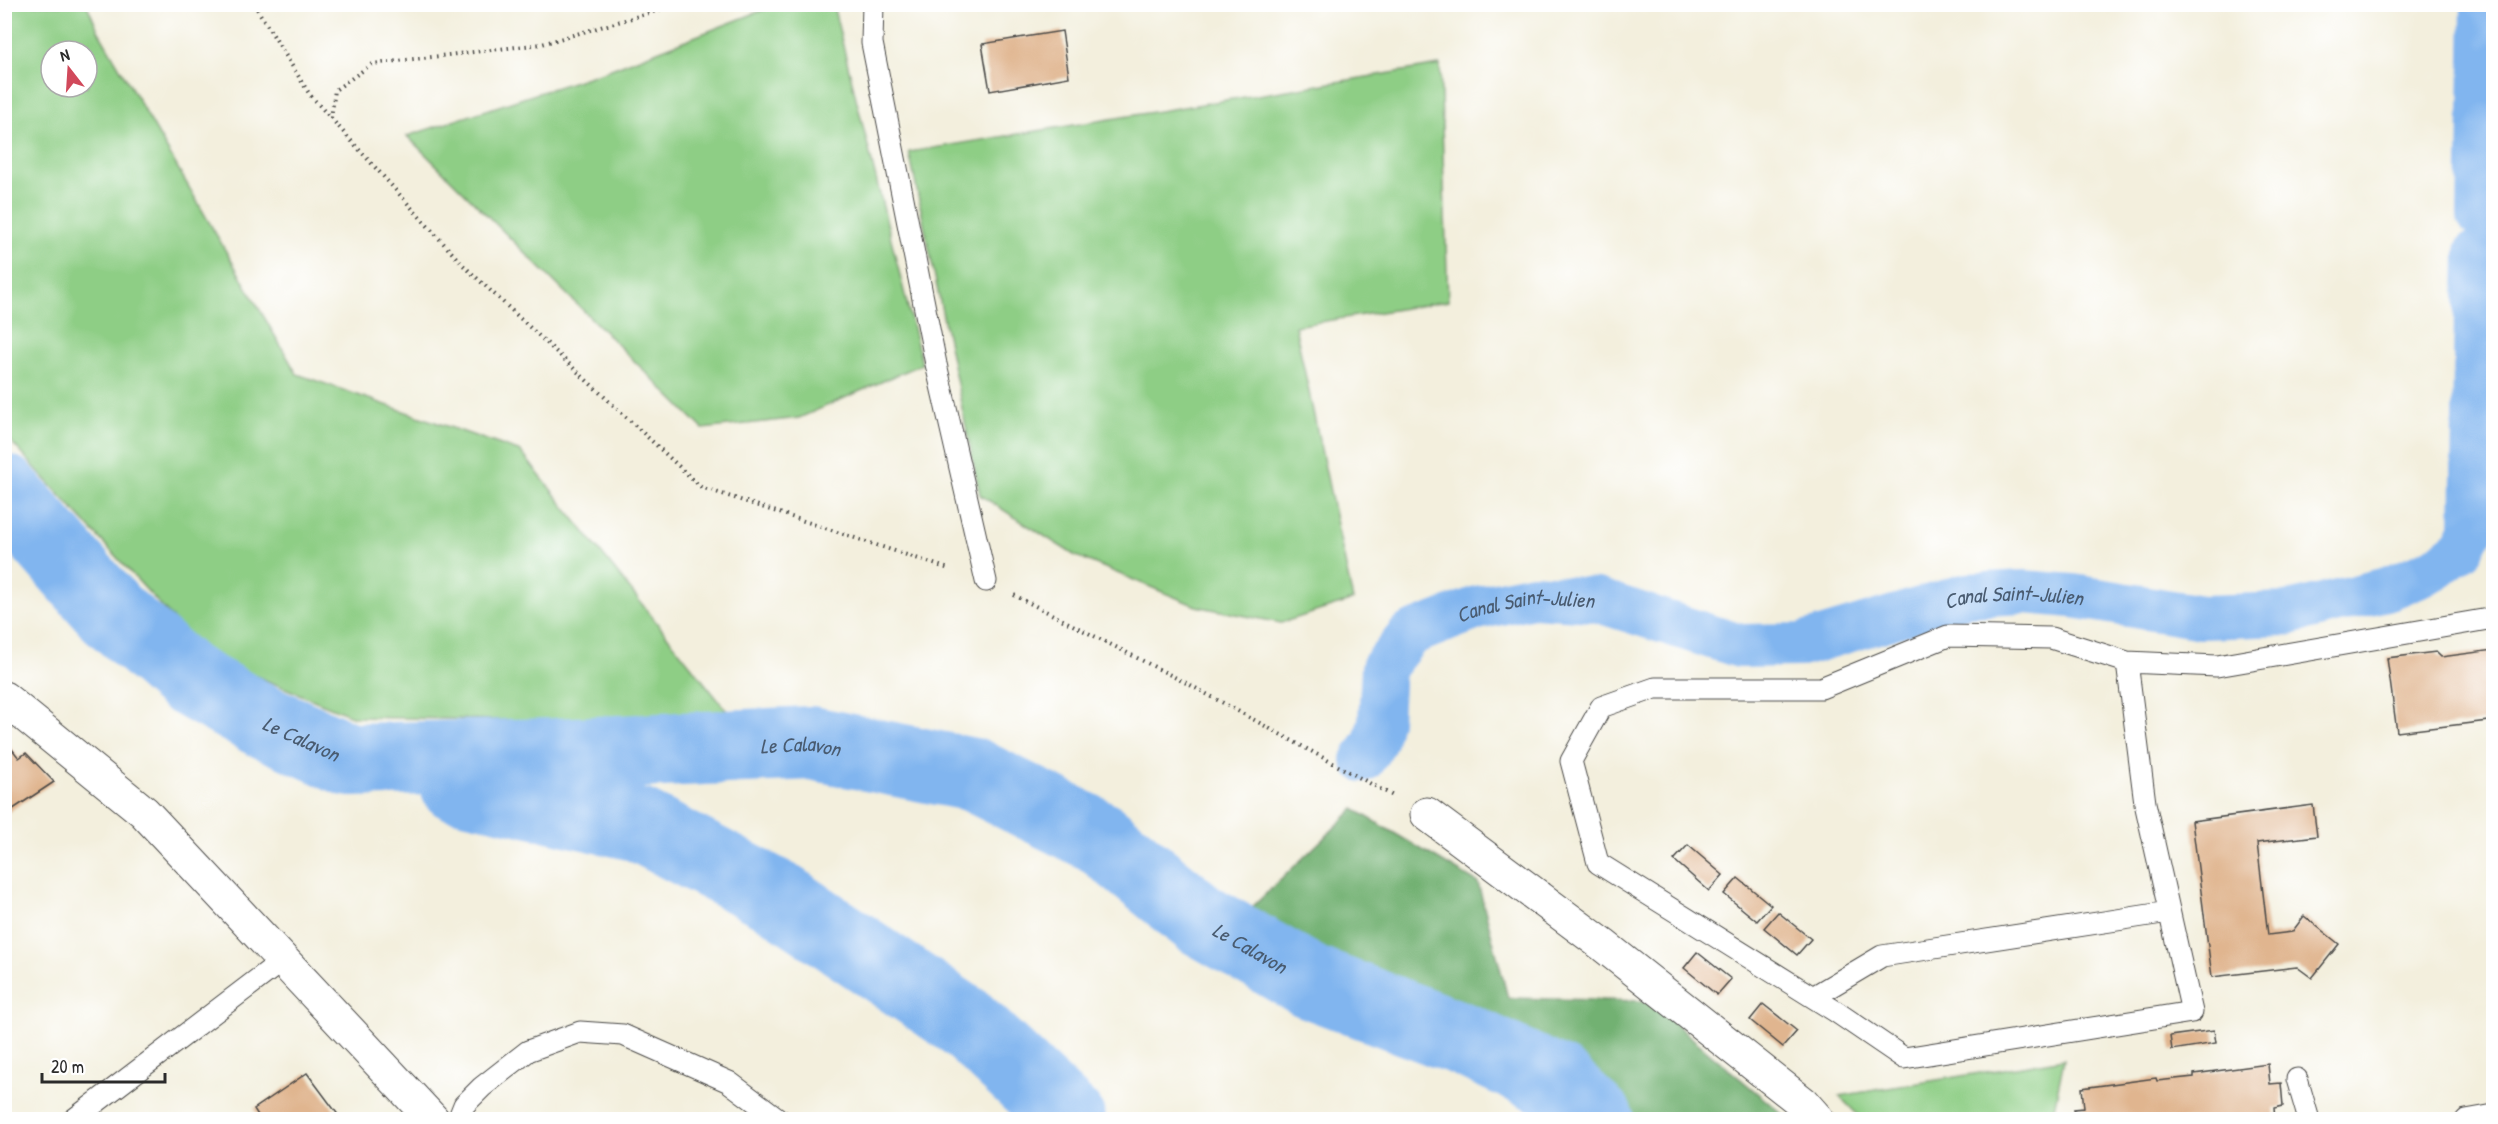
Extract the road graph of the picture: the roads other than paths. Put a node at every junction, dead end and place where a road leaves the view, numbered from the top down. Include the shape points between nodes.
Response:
1 (873, 4) edge
2 (986, 581) road end
3 (2493, 618) edge
4 (2127, 662) junction
5 (10, 710) edge
6 (1427, 814) road end
7 (2169, 912) junction
8 (283, 960) junction
9 (1813, 998) junction
10 (2297, 1079) dead end
11 (2493, 1115) edge
12 (73, 1119) edge
13 (433, 1119) edge
14 (458, 1119) edge
15 (780, 1119) edge
16 (1818, 1119) edge
17 (2309, 1119) edge
18 (2466, 1119) edge

1 - 2 lane via 872,44 936,364
3 - 4 lane via 2217,666
4 - 7 lane via 2145,803
4 - 9 lane via 2051,638 1948,636 1821,688 1655,688 1601,707 1571,761 1598,863
5 - 8 street via 144,812
6 - 16 street via 1603,945 1803,1102
7 - 9 lane via 1882,956
7 - 9 lane via 2192,1012 1904,1058
8 - 12 lane
8 - 13 street
10 - 17 lane
11 - 18 lane
14 - 15 lane via 464,1105 482,1087 528,1051 580,1032 623,1035 729,1082

